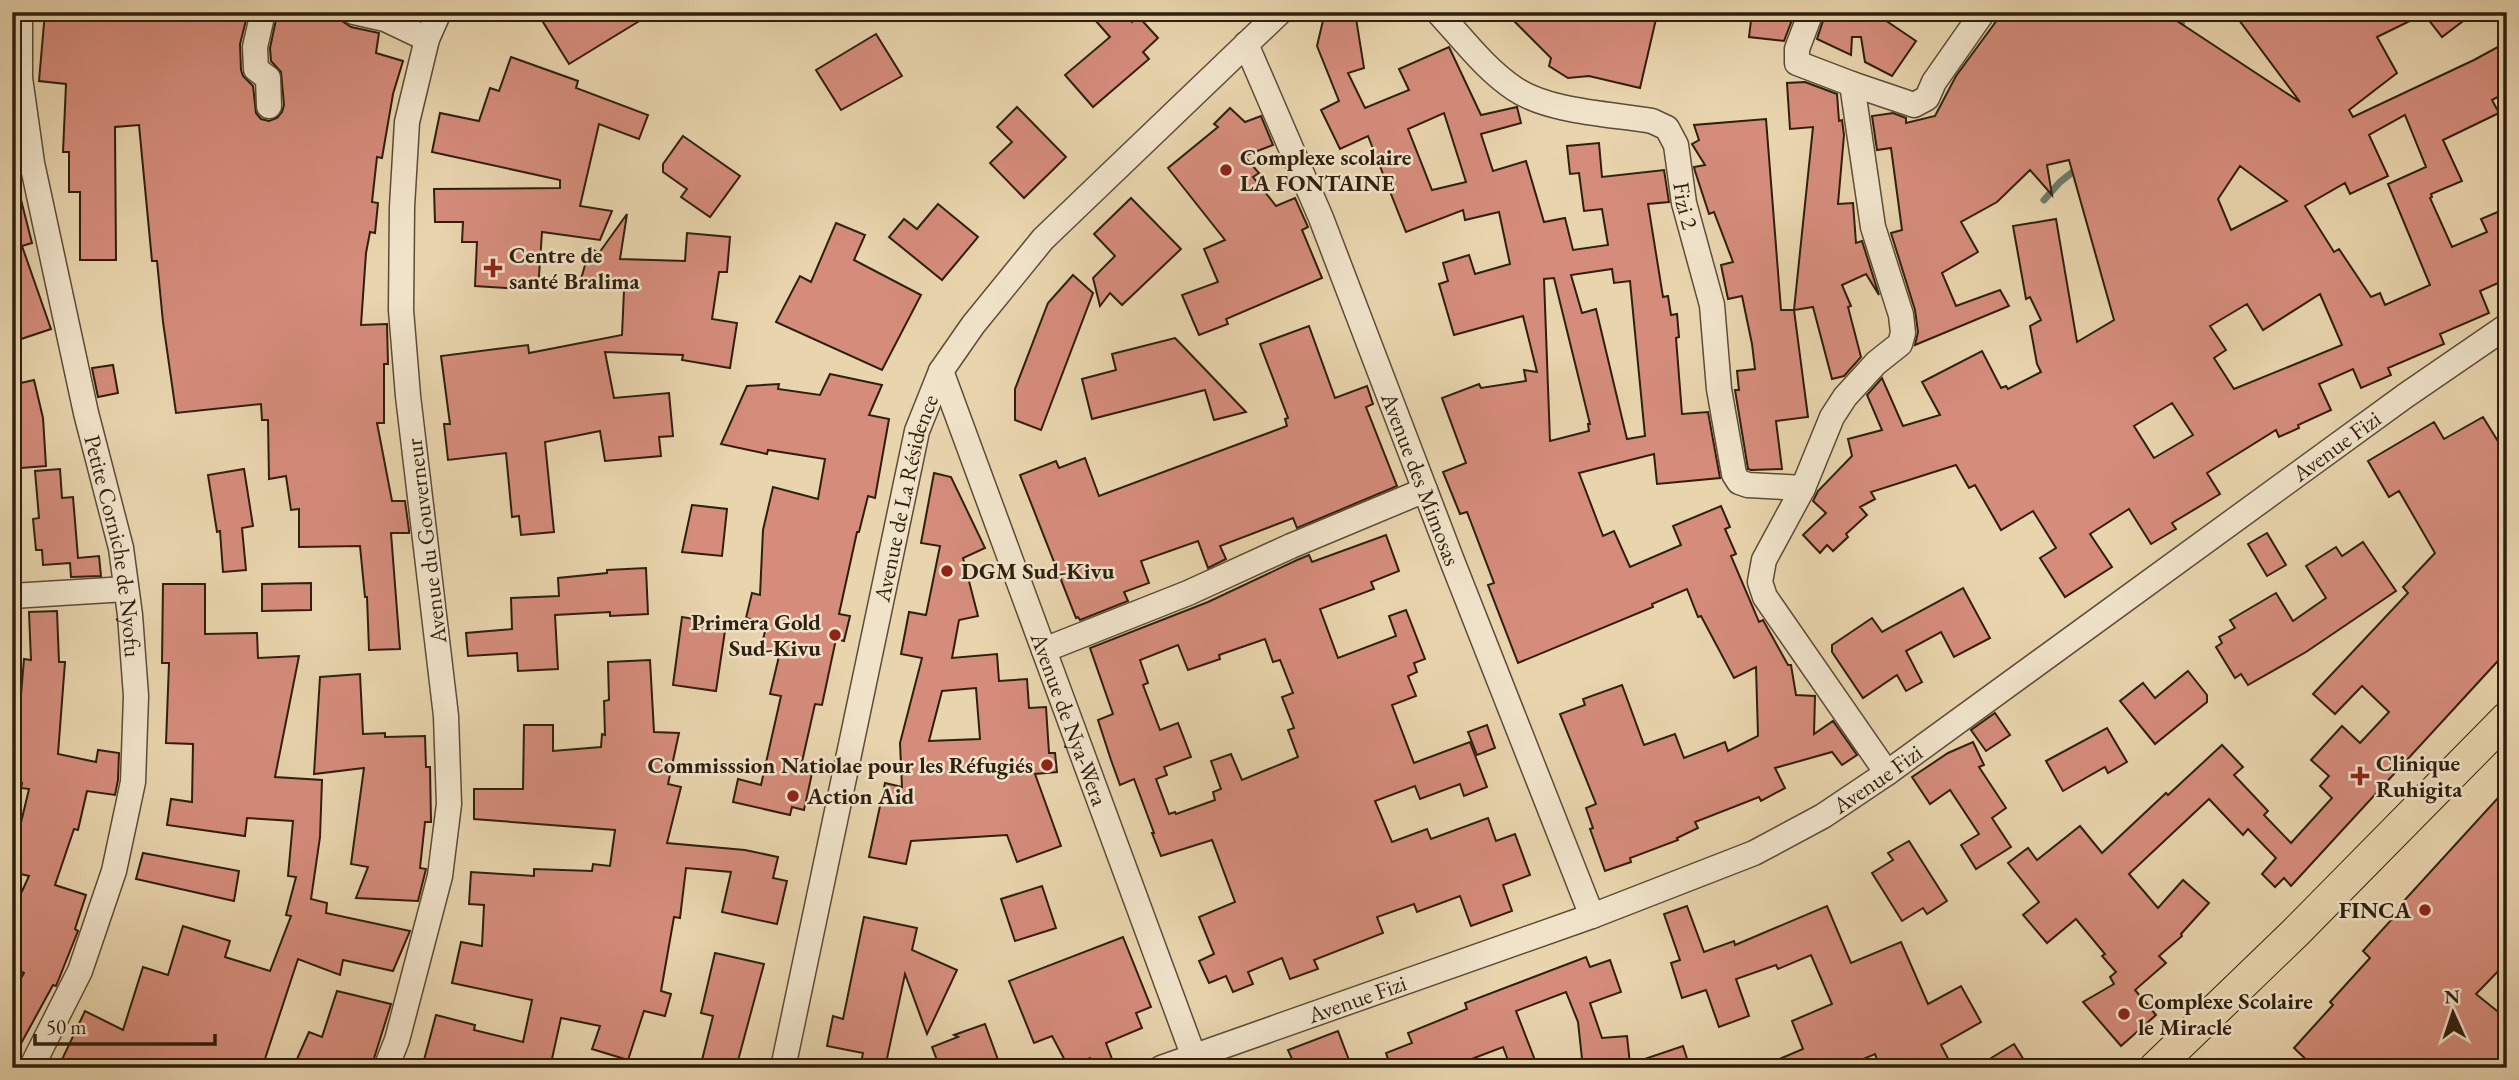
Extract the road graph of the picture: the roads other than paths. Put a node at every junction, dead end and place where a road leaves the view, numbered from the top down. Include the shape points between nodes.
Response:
1 (20, 12) edge
2 (263, 12) edge
3 (354, 12) edge
4 (439, 12) edge
5 (1280, 12) edge
6 (1438, 12) edge
7 (1811, 12) edge
8 (1983, 12) edge
9 (427, 39) junction
10 (1246, 44) junction
11 (1852, 84) junction
12 (269, 106) dead end
13 (2507, 326) edge
14 (941, 371) junction
15 (1802, 488) junction
16 (1425, 490) junction
17 (126, 589) junction
18 (12, 596) edge
19 (1044, 650) junction
20 (2507, 718) edge
21 (1887, 773) junction
22 (1592, 916) junction
23 (1196, 1062) edge
24 (31, 1068) edge
25 (386, 1068) edge
26 (783, 1068) edge
27 (1161, 1068) edge
28 (2155, 1068) edge

1 - 17 street, Petite Corniche de Nyofu via 20,78 32,163 121,548
2 - 12 street via 255,47 256,69 268,78
3 - 9 street via 386,19
4 - 9 street, Avenue du Gouverneur
5 - 10 street
6 - 15 street, Fizi 2 via 1485,64 1516,90 1552,106 1653,121 1667,128 1676,145 1684,203 1712,305 1718,389 1734,474 1748,485
7 - 11 street via 1797,49 1797,63
8 - 11 street via 1921,102 1914,105
9 - 25 street, Avenue du Gouverneur via 407,122 401,310 446,716 449,804 440,876
10 - 14 street, Avenue de La Résidence via 1044,239
10 - 16 street, Avenue des Mimosas via 1321,218
11 - 15 street via 1873,227 1903,333 1900,344 1845,397
13 - 21 street, Avenue Fizi
14 - 19 street, Avenue de Nya-Wera
14 - 26 street, Avenue de La Résidence via 917,431
15 - 21 street via 1764,560 1760,582 1765,597
16 - 19 street
16 - 22 street, Avenue des Mimosas
17 - 18 street
17 - 24 street, Petite Corniche de Nyofu via 136,696 133,782 114,872 80,971
19 - 23 street, Avenue de Nya-Wera
20 - 28 main road
21 - 22 street, Avenue Fizi via 1823,817 1754,853
22 - 23 street, Avenue Fizi
23 - 27 street, Avenue Fizi

